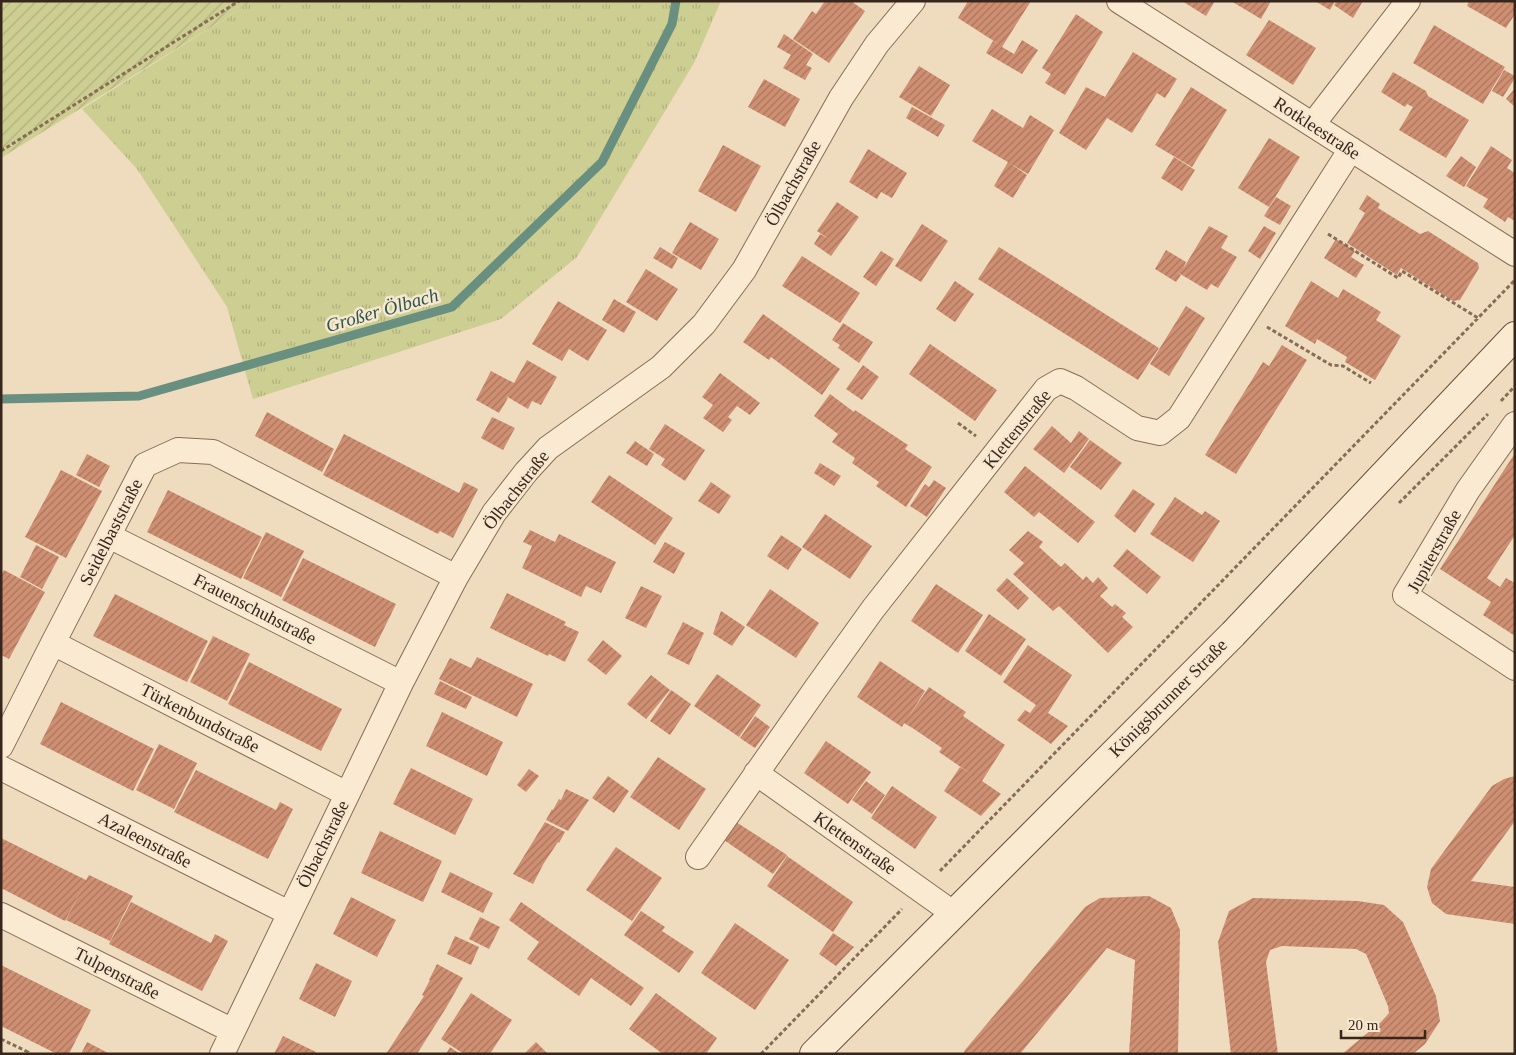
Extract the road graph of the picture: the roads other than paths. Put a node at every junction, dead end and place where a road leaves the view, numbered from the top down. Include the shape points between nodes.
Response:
1 (913, 1) edge
2 (1120, 1) edge
3 (1408, 1) edge
4 (1313, 124) junction
5 (1351, 150) junction
6 (1515, 254) edge
7 (1515, 336) edge
8 (1515, 424) edge
9 (109, 536) junction
10 (456, 577) junction
11 (53, 643) junction
12 (1515, 668) edge
13 (401, 683) junction
14 (1, 746) edge
15 (1, 768) edge
16 (756, 773) junction
17 (347, 794) junction
18 (698, 857) dead end
19 (953, 913) junction
20 (289, 914) junction
21 (1, 915) edge
22 (233, 1031) junction
23 (222, 1054) edge
24 (814, 1054) edge

1 - 10 street, Ölbachstraße via 877,44 841,98 744,270 704,324 661,367 548,448 494,513
2 - 4 street, Rotkleestraße
3 - 4 street
4 - 5 street, Rotkleestraße
5 - 6 street, Rotkleestraße
5 - 16 street, Klettenstraße via 1179,418 1160,432 1137,428 1076,388 1060,381 1046,388 873,609
7 - 19 main road, Königsbrunner Straße via 1232,634
8 - 12 street, Jupiterstraße via 1468,490 1405,595
9 - 10 street, Seidelbaststraße via 145,465 178,450 213,452
9 - 11 street, Seidelbaststraße
9 - 13 street, Frauenschuhstraße
10 - 13 street, Ölbachstraße
11 - 14 street, Seidelbaststraße
11 - 17 street, Türkenbundstraße
13 - 17 street, Ölbachstraße
15 - 20 street, Azaleenstraße
16 - 18 street, Klettenstraße
16 - 19 street, Klettenstraße
17 - 20 street, Ölbachstraße
19 - 24 main road, Königsbrunner Straße
20 - 22 street, Ölbachstraße
21 - 22 street, Tulpenstraße
22 - 23 street, Ölbachstraße

